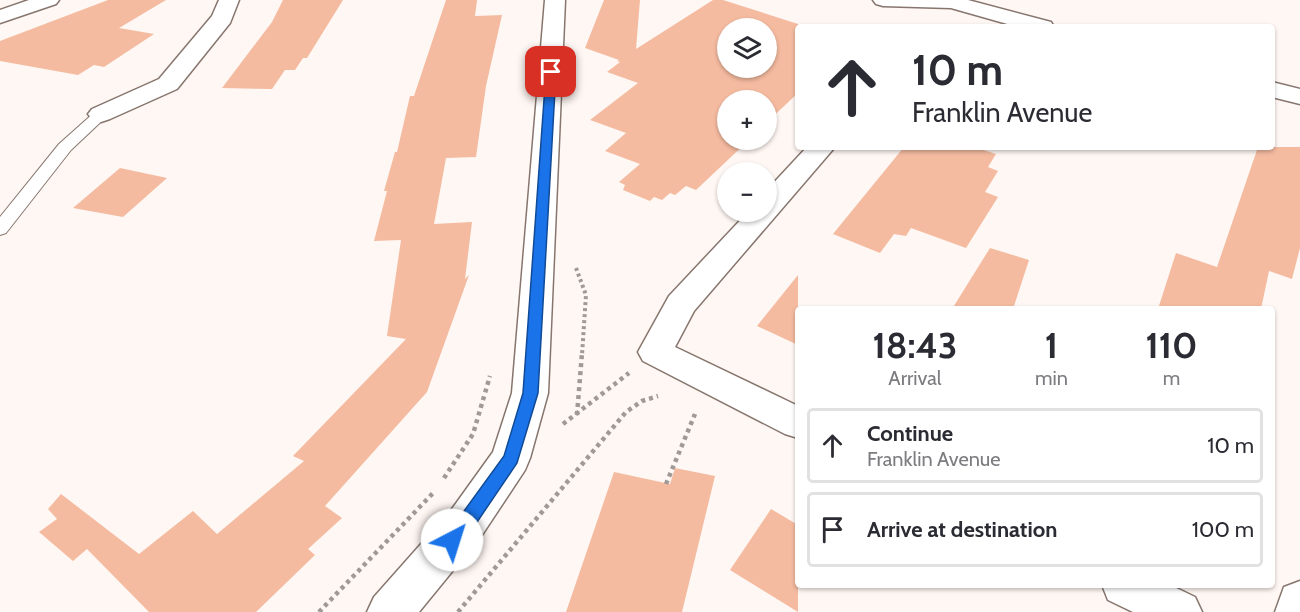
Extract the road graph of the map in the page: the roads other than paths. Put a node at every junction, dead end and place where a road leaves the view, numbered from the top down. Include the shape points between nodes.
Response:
1 (49, 0) edge
2 (229, 0) edge
3 (555, 0) edge
4 (883, 0) edge
5 (953, 1) edge
6 (0, 17) edge
7 (938, 19) dead end
8 (1033, 24) edge
9 (1275, 90) edge
10 (1300, 97) edge
11 (101, 114) joint
12 (819, 150) edge
13 (777, 197) edge
14 (754, 222) edge
15 (0, 230) edge
16 (795, 422) edge
17 (1130, 588) edge
18 (1300, 602) edge
19 (390, 612) edge
20 (1179, 612) edge
21 (1298, 612) edge

1 - 6 street
2 - 11 street via 222,18 168,84
3 - 19 street via 530,393 511,458 467,522
4 - 5 street
5 - 7 street
5 - 8 street
9 - 10 street
11 - 15 lane via 51,162
12 - 13 street
14 - 16 street via 681,304 655,352
17 - 20 street
18 - 21 street

